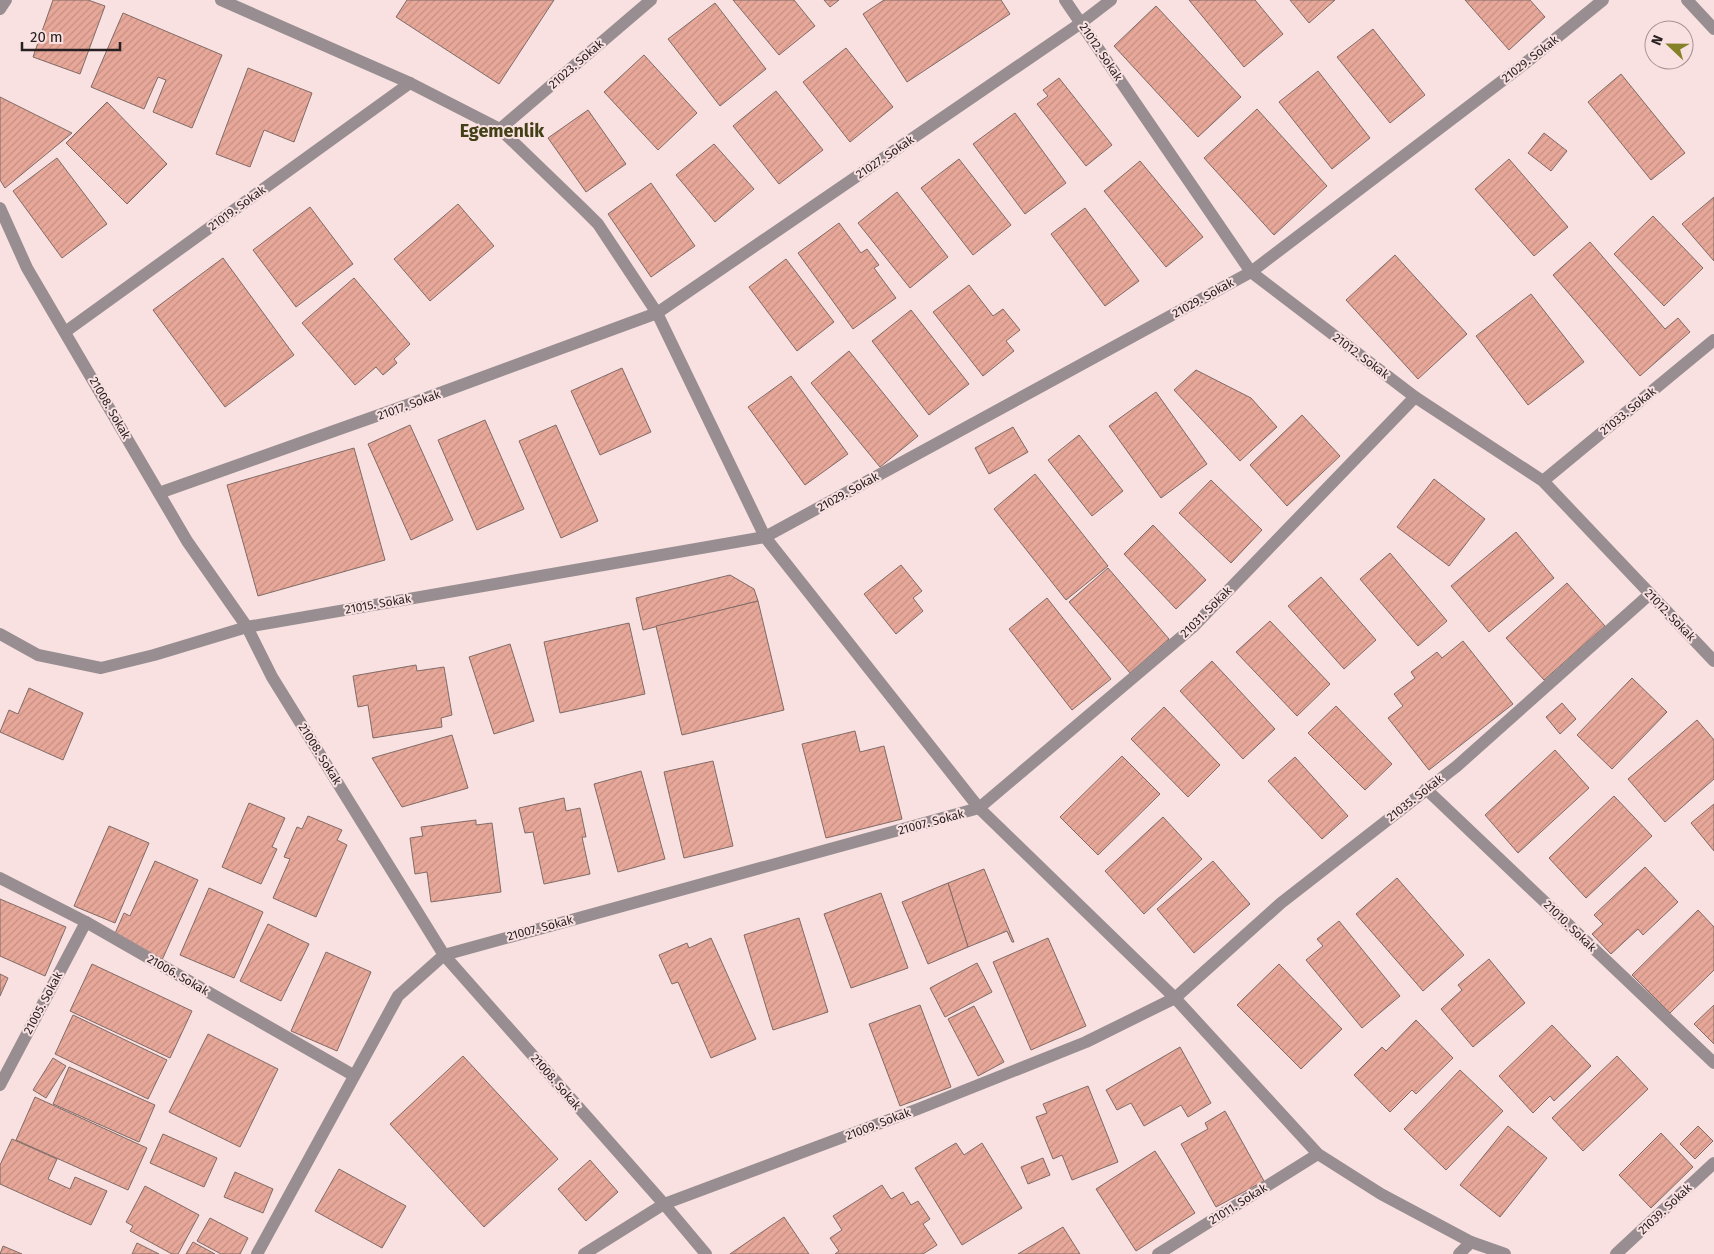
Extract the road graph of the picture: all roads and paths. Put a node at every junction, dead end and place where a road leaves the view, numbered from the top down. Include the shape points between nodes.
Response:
1 (6, 0) edge
2 (221, 0) edge
3 (651, 0) edge
4 (1065, 0) edge
5 (1111, 0) edge
6 (1603, 0) edge
7 (1688, 0) edge
8 (0, 10) edge
9 (1081, 23) junction
10 (1714, 29) edge
11 (410, 83) junction
12 (500, 129) junction
13 (0, 208) edge
14 (1251, 272) junction
15 (657, 313) junction
16 (65, 332) junction
17 (1714, 340) edge
18 (1415, 397) junction
19 (1543, 481) junction
20 (159, 493) junction
21 (765, 537) junction
22 (1650, 594) junction
23 (246, 627) junction
24 (0, 634) edge
25 (1714, 661) edge
26 (1426, 789) junction
27 (979, 808) junction
28 (0, 878) edge
29 (86, 922) junction
30 (444, 954) junction
31 (1175, 998) junction
32 (1714, 1064) edge
33 (354, 1075) junction
34 (0, 1085) edge
35 (1318, 1154) junction
36 (1714, 1163) edge
37 (664, 1204) junction
38 (1471, 1242) junction
39 (257, 1254) edge
40 (584, 1254) edge
41 (706, 1254) edge
42 (1158, 1254) edge
43 (1458, 1254) edge
44 (1505, 1254) edge
45 (1616, 1254) edge

1 - 8 street
2 - 11 street
3 - 12 street, 21023. Sokak
4 - 9 street, 21012. Sokak
5 - 9 street, 21027. Sokak
6 - 14 street, 21029. Sokak via 1516,71
7 - 10 street
9 - 14 street, 21012. Sokak
9 - 15 street, 21027. Sokak
11 - 12 street
11 - 16 street, 21019. Sokak
12 - 15 street via 598,224
13 - 16 street, 21008. Sokak via 27,268
14 - 18 street, 21012. Sokak
14 - 21 street, 21029. Sokak
15 - 20 street, 21017. Sokak
15 - 21 street
16 - 20 street, 21008. Sokak
17 - 19 street, 21033. Sokak
18 - 19 street, 21012. Sokak
18 - 27 street, 21031. Sokak via 1193,627
19 - 22 street, 21012. Sokak
20 - 23 street, 21008. Sokak via 187,541
21 - 23 street, 21015. Sokak
21 - 27 street
22 - 25 street, 21012. Sokak
22 - 26 street, 21035. Sokak via 1531,702
23 - 24 street, 21015. Sokak via 101,668 38,655
23 - 30 street, 21008. Sokak via 272,677
26 - 31 street, 21035. Sokak via 1281,903
26 - 32 street, 21010. Sokak
27 - 30 street, 21007. Sokak
27 - 31 street
28 - 29 street, 21006. Sokak
29 - 33 street, 21006. Sokak
29 - 34 street, 21005. Sokak
30 - 33 street, 21007. Sokak via 398,996
30 - 37 street, 21008. Sokak
31 - 35 street
31 - 37 street, 21009. Sokak via 1086,1042
33 - 39 street, 21007. Sokak
35 - 38 street via 1381,1194
35 - 42 street, 21011. Sokak
36 - 45 street, 21039. Sokak
37 - 40 street, 21009. Sokak
37 - 41 street, 21008. Sokak
38 - 43 street
38 - 44 street

